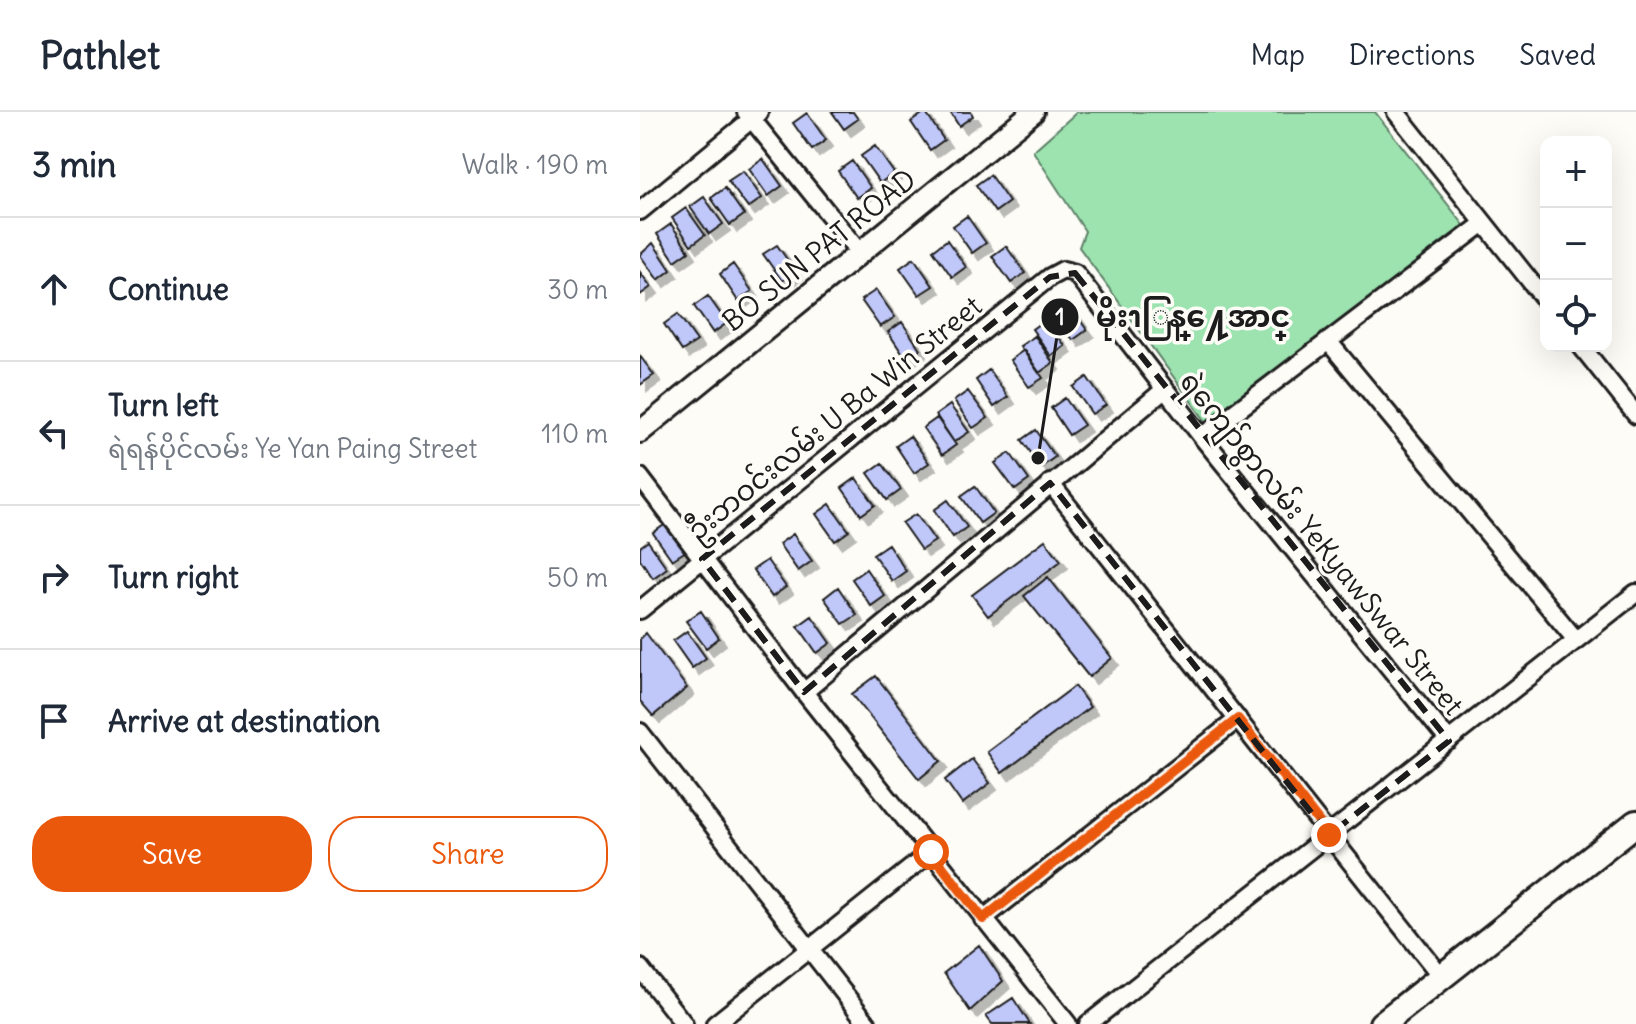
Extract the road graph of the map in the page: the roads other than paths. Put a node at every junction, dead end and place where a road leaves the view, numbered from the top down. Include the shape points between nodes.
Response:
1 (1033, 112) edge
2 (1396, 112) edge
3 (752, 114) edge
4 (640, 211) edge
5 (1484, 223) junction
6 (860, 253) junction
7 (1063, 270) joint
8 (1540, 293) edge
9 (1328, 341) junction
10 (1586, 352) edge
11 (1164, 390) junction
12 (1636, 415) edge
13 (640, 432) edge
14 (1202, 437) junction
15 (640, 477) edge
16 (1050, 483) junction
17 (702, 559) junction
18 (1636, 593) edge
19 (640, 610) edge
20 (1576, 640) junction
21 (804, 692) junction
22 (1238, 719) junction
23 (640, 732) edge
24 (1449, 741) junction
25 (1636, 823) edge
26 (1329, 835) junction
27 (931, 852) junction
28 (983, 919) junction
29 (809, 949) junction
30 (640, 968) edge
31 (1441, 976) junction
32 (684, 1024) edge
33 (715, 1024) edge
34 (868, 1024) edge
35 (1068, 1024) edge
36 (1088, 1024) edge
37 (1382, 1024) edge

1 - 6 street, BO SUN PAT ROAD
2 - 5 street
3 - 4 street
3 - 6 street
5 - 8 street
5 - 9 street
6 - 13 street, BO SUN PAT ROAD
7 - 11 street, ရဲကျော်စွာလမ်း YeKyawSwar Street via 1075,273
7 - 17 street, ဦးဘဝင်းလမ်း U Ba Win Street
9 - 14 street
9 - 20 street
10 - 12 street
11 - 14 street, ရဲကျော်စွာလမ်း YeKyawSwar Street
11 - 16 street
14 - 24 street, ရဲကျော်စွာလမ်း YeKyawSwar Street
15 - 17 street
16 - 21 street
16 - 22 street
17 - 19 street, ဦးဘဝင်းလမ်း U Ba Win Street
17 - 21 street
18 - 20 street
20 - 24 street
21 - 27 street
22 - 26 street
22 - 28 street
23 - 29 street
24 - 26 street
25 - 31 main road
26 - 31 street
26 - 36 street
27 - 28 street
27 - 29 street
28 - 35 street
29 - 33 street
29 - 34 street
30 - 32 street
31 - 37 main road

